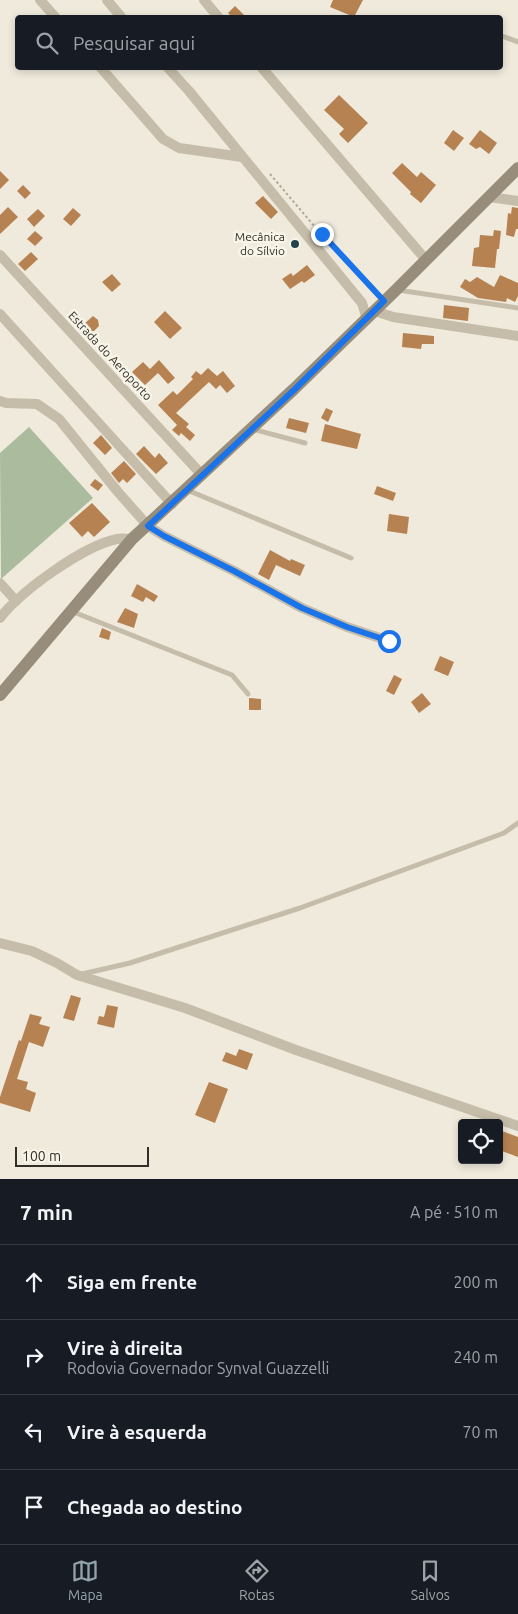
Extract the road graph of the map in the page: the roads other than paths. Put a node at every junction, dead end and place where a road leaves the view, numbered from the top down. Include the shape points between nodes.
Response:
1 (40, 0) edge
2 (107, 0) edge
3 (204, 0) edge
4 (53, 15) edge
5 (120, 15) edge
6 (216, 15) edge
7 (503, 36) edge
8 (518, 42) edge
9 (103, 70) edge
10 (170, 70) edge
11 (264, 70) edge
12 (242, 157) junction
13 (518, 168) edge
14 (489, 196) junction
15 (518, 201) edge
16 (0, 255) edge
17 (426, 260) junction
18 (397, 290) junction
19 (518, 308) edge
20 (0, 314) edge
21 (371, 315) junction
22 (518, 336) edge
23 (0, 401) edge
24 (252, 428) junction
25 (305, 443) dead end
26 (202, 475) junction
27 (186, 489) junction
28 (172, 504) junction
29 (148, 526) junction
30 (132, 539) junction
31 (351, 558) dead end
32 (0, 583) edge
33 (16, 601) junction
34 (71, 611) junction
35 (0, 618) edge
36 (389, 641) dead end
37 (248, 694) dead end
38 (0, 695) edge
39 (518, 823) edge
40 (0, 943) edge
41 (77, 975) junction
42 (518, 1126) edge

1 - 4 street
2 - 5 street
3 - 6 street
7 - 8 lane
9 - 12 street via 163,139 179,148
10 - 12 street
11 - 17 street
12 - 21 street
13 - 14 main road
14 - 15 street
14 - 17 main road
16 - 26 street, Estrada do Aeroporto
17 - 18 main road
18 - 19 lane
18 - 21 main road
20 - 28 street
21 - 22 street
21 - 24 main road
23 - 29 street via 37,404 59,419
24 - 25 lane
24 - 26 main road
26 - 27 main road
27 - 28 main road
27 - 31 lane
28 - 29 main road
29 - 30 main road
29 - 36 street via 302,608
30 - 33 street via 118,538 84,553 58,568
30 - 34 main road
32 - 33 street
33 - 35 street
34 - 37 lane via 232,675
34 - 38 main road
39 - 41 lane via 504,832 300,908 130,963
40 - 41 street via 32,952
41 - 42 street via 185,1008 296,1050

